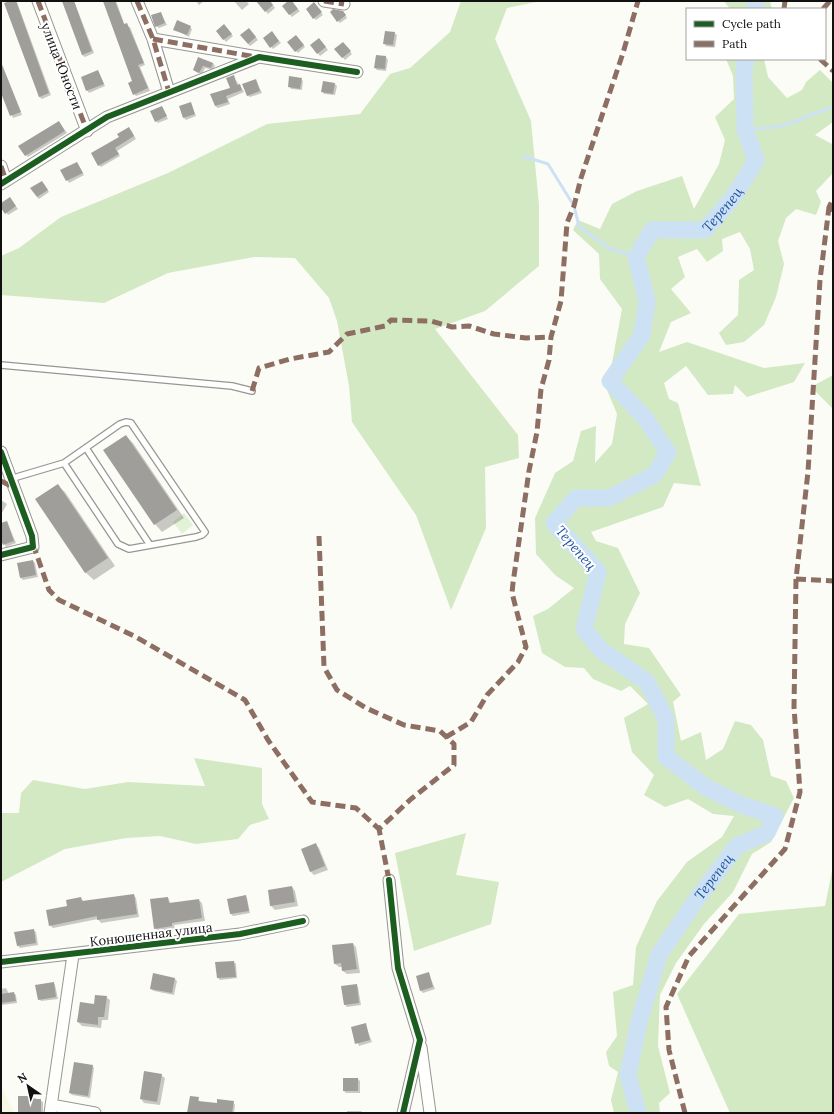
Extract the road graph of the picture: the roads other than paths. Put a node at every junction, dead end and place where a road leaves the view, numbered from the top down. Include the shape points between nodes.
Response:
1 (38, 1) edge
2 (137, 1) edge
3 (324, 1) edge
4 (344, 4) dead end
5 (153, 39) junction
6 (259, 57) junction
7 (357, 72) dead end
8 (169, 92) junction
9 (87, 131) junction
10 (1, 166) edge
11 (4, 182) edge
12 (1, 366) edge
13 (252, 390) dead end
14 (86, 448) junction
15 (1, 452) edge
16 (64, 463) junction
17 (8, 482) edge
18 (150, 545) junction
19 (1, 555) edge
20 (389, 880) dead end
21 (303, 921) dead end
22 (73, 955) junction
23 (1, 962) edge
24 (420, 1040) junction
25 (51, 1109) edge
26 (95, 1113) edge
27 (403, 1113) edge
28 (430, 1113) edge

1 - 9 street, улица Юности
2 - 5 street
3 - 4 street
5 - 6 street
5 - 8 street
6 - 7 street
6 - 8 street
8 - 9 street via 107,117
9 - 11 street
10 - 11 street
12 - 13 lane via 232,386
14 - 16 lane
14 - 18 lane
14 - 18 lane via 120,424 131,423 205,532 196,537
15 - 17 street
16 - 17 lane
16 - 18 lane via 118,544 129,549
17 - 19 street via 32,536 33,547
20 - 24 street via 398,968
21 - 22 street, Конюшенная улица via 240,934
22 - 23 street, Конюшенная улица
22 - 25 street
24 - 27 street
24 - 28 street
25 - 26 street

